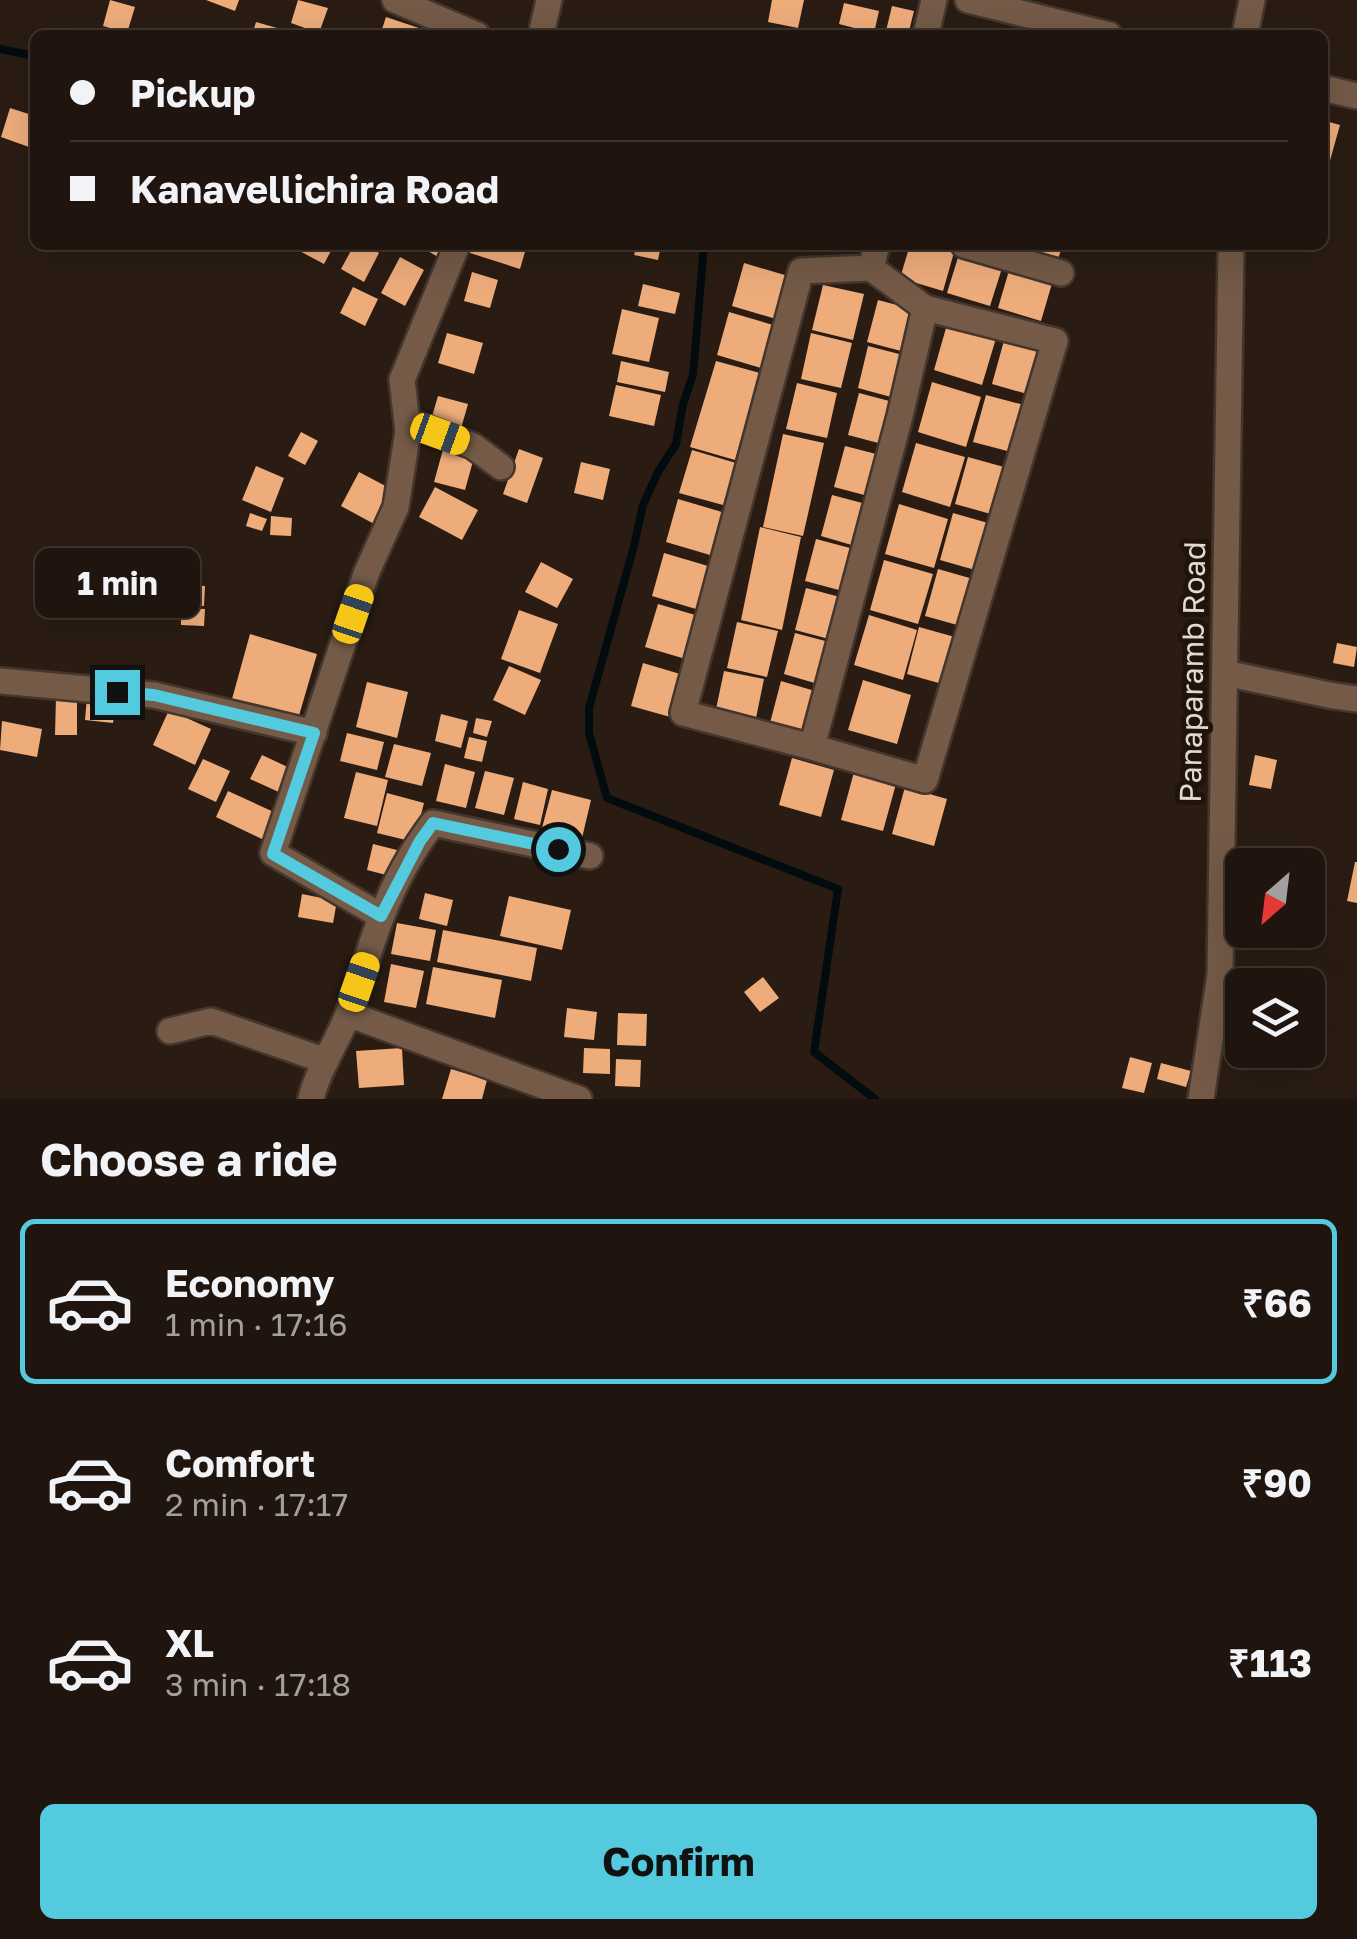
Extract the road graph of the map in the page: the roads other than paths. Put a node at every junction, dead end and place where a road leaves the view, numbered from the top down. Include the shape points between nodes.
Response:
1 (395, 0) edge
2 (550, 0) edge
3 (934, 0) edge
4 (968, 0) edge
5 (1252, 0) edge
6 (998, 4) edge
7 (466, 30) edge
8 (542, 30) edge
9 (927, 30) edge
10 (1091, 30) edge
11 (1246, 30) edge
12 (1328, 89) edge
13 (1357, 96) edge
14 (455, 250) edge
15 (981, 250) edge
16 (1232, 250) edge
17 (874, 257) edge
18 (1061, 273) dead end
19 (925, 308) junction
20 (406, 422) junction
21 (500, 467) dead end
22 (1225, 674) junction
23 (0, 681) edge
24 (1357, 699) edge
25 (314, 733) junction
26 (812, 747) junction
27 (590, 856) dead end
28 (381, 916) junction
29 (348, 1014) junction
30 (170, 1030) dead end
31 (326, 1061) junction
32 (311, 1099) edge
33 (579, 1099) edge
34 (1202, 1099) edge

1 - 7 street
2 - 8 street
3 - 9 street
4 - 6 street
5 - 11 street
6 - 10 street
12 - 13 street
14 - 20 street via 402,380
15 - 18 street
16 - 22 street, Panaparamb Road
17 - 19 street
17 - 26 street via 802,271 683,713
19 - 26 street
19 - 26 street via 1055,340 925,780
20 - 21 street via 472,446
20 - 25 street via 396,507 366,574
22 - 24 street
22 - 34 street, Panaparamb Road via 1220,974
23 - 25 street via 154,695
25 - 28 street via 273,854
27 - 28 street via 433,823
28 - 29 street
29 - 31 street
29 - 33 street
30 - 31 street via 210,1021
31 - 32 street

